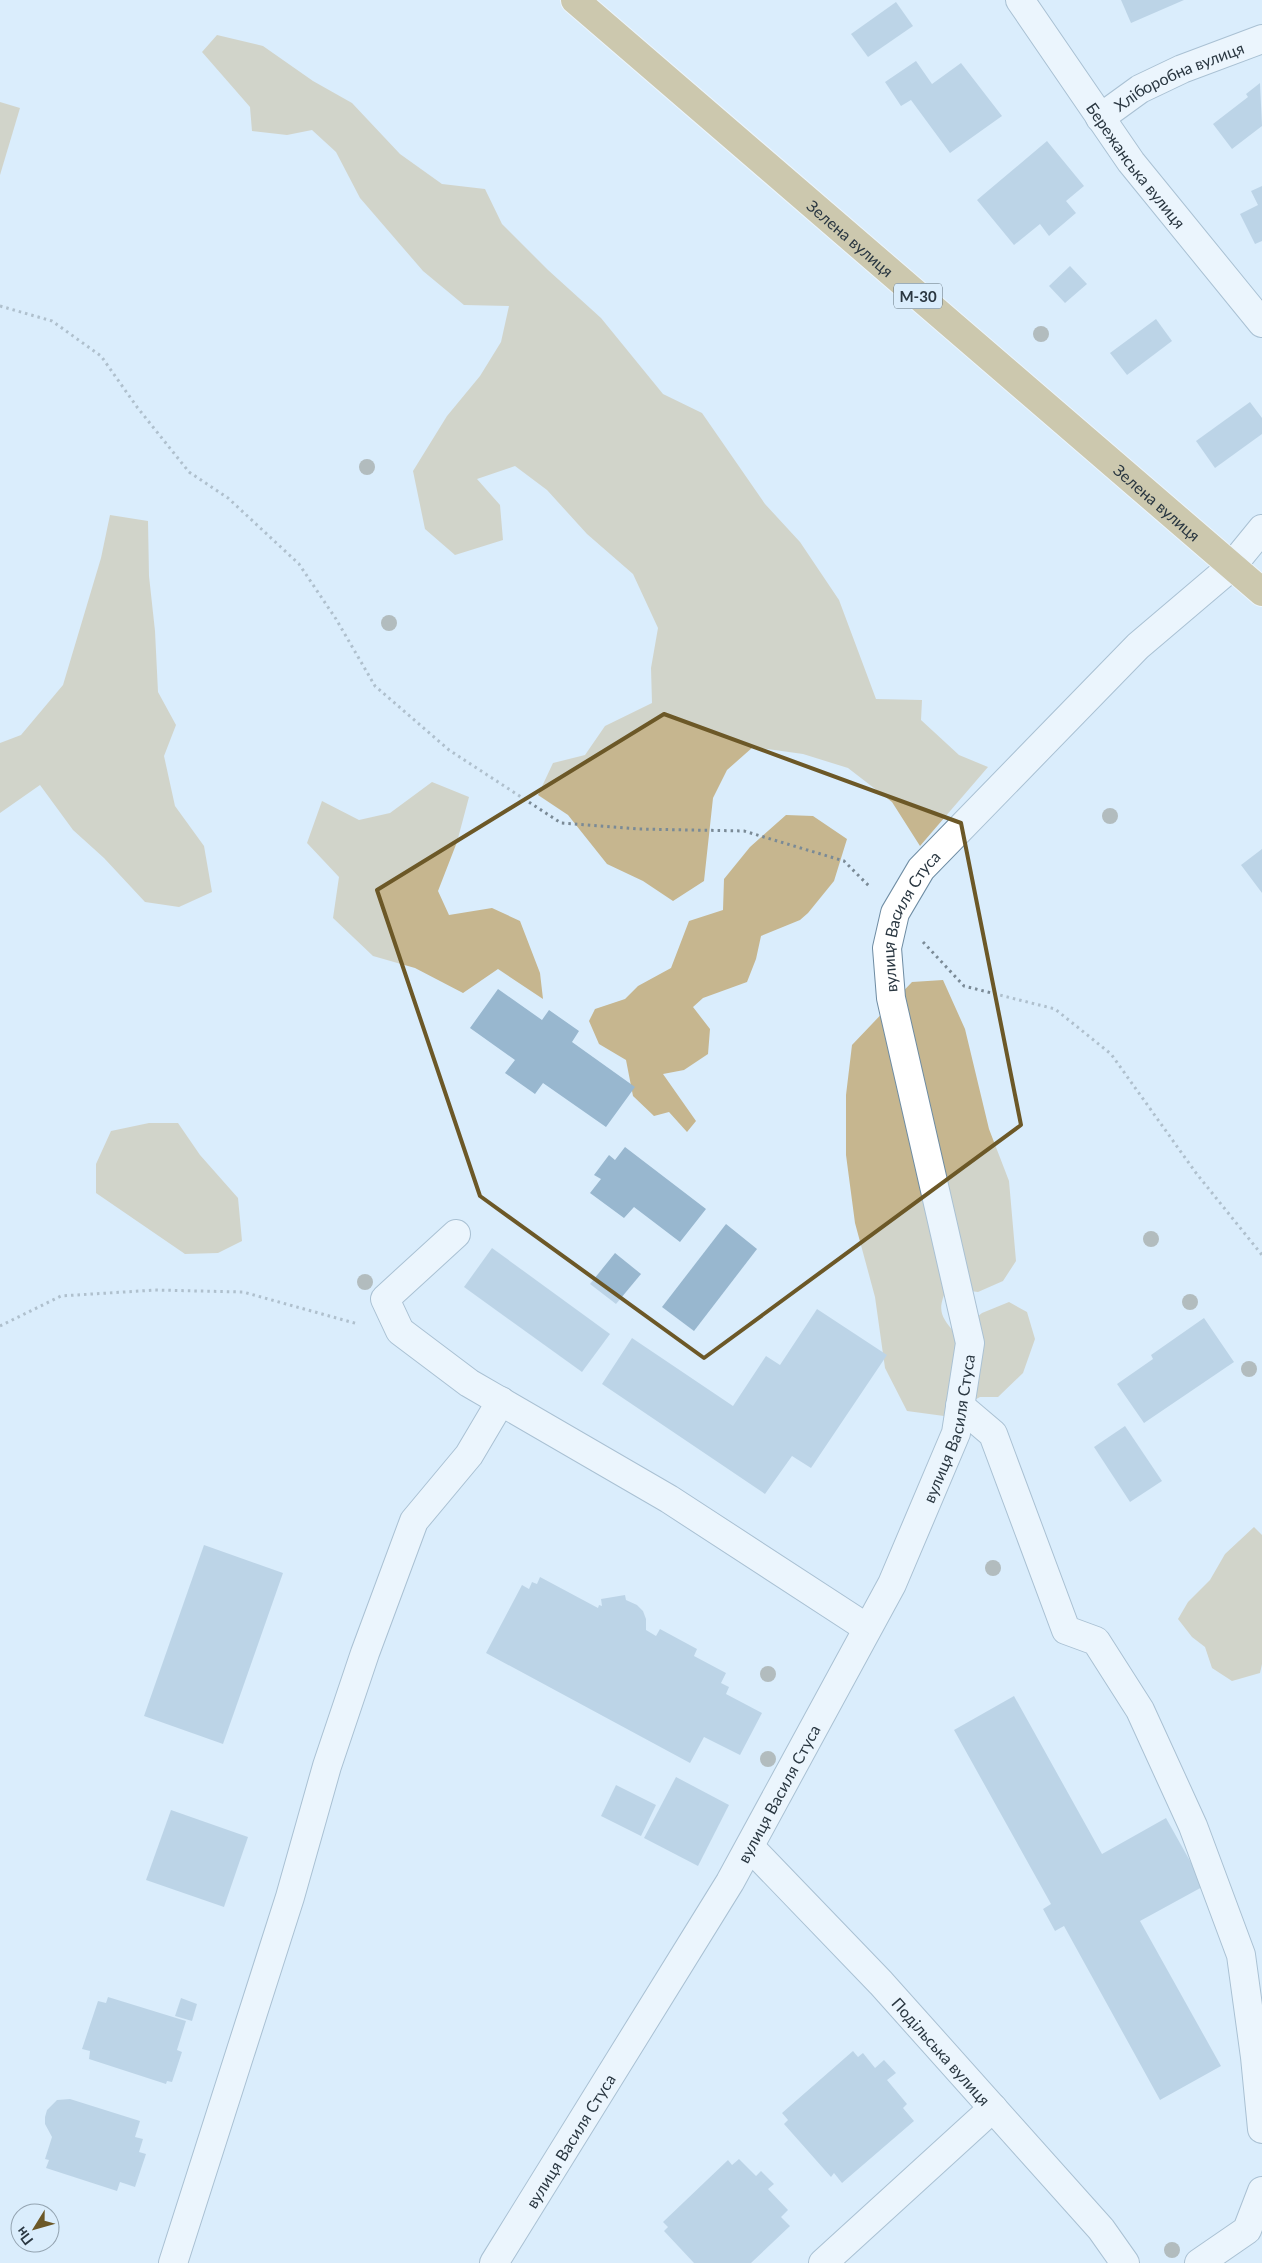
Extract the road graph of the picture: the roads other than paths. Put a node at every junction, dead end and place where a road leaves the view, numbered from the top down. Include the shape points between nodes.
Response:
1 (574, 0) edge
2 (1020, 0) edge
3 (1262, 39) edge
4 (1100, 118) junction
5 (1262, 323) edge
6 (1262, 529) edge
7 (1231, 567) junction
8 (1262, 592) edge
9 (456, 1234) dead end
10 (501, 1401) junction
11 (960, 1406) junction
12 (867, 1628) junction
13 (750, 1846) junction
14 (993, 2108) junction
15 (1262, 2129) edge
16 (1262, 2191) edge
17 (173, 2263) edge
18 (494, 2263) edge
19 (823, 2263) edge
20 (1125, 2263) edge
21 (1199, 2263) edge

1 - 7 highway, Зелена вулиця / М-30
2 - 4 street, Бережанська вулиця
3 - 4 street, Хліборобна вулиця via 1182,69 1140,89
4 - 5 street, Бережанська вулиця via 1131,162
6 - 7 street
7 - 8 highway, Зелена вулиця / М-30
7 - 11 street, вулиця Василя Стуса via 1138,646 921,869 896,913 887,948 891,998 970,1343
9 - 10 street via 385,1299 400,1331 469,1383
10 - 12 street via 669,1499
10 - 17 street via 469,1455 414,1521 327,1766 290,1898
11 - 12 street, вулиця Василя Стуса via 956,1434 892,1584
11 - 15 street via 993,1434 1066,1630 1096,1641 1140,1710 1194,1826 1241,1955
12 - 13 street, вулиця Василя Стуса
13 - 14 street, Подільська вулиця via 881,1983
13 - 18 street, вулиця Василя Стуса
14 - 19 street
14 - 20 street, Подільська вулиця via 1102,2229
16 - 21 street via 1247,2230

